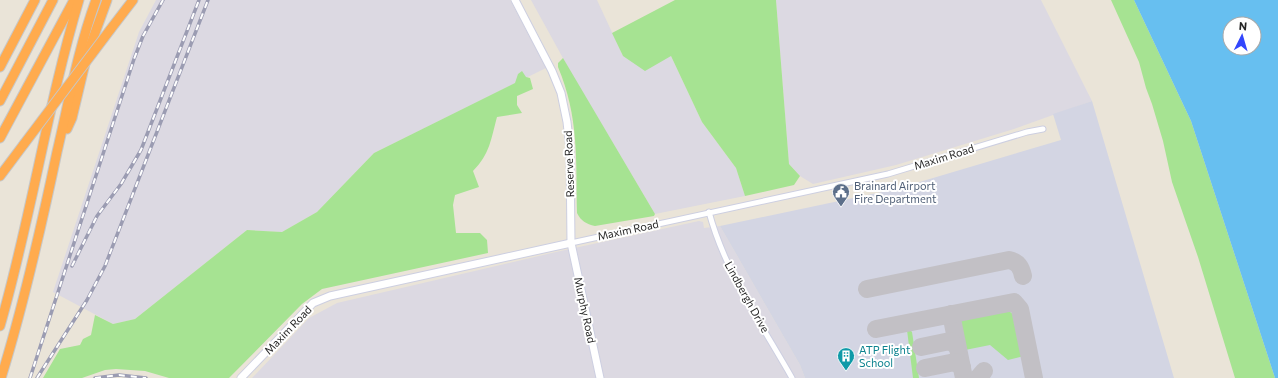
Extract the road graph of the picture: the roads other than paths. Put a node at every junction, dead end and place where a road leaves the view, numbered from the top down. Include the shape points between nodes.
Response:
1 (35, 0) edge
2 (53, 0) edge
3 (74, 0) edge
4 (79, 0) edge
5 (96, 0) edge
6 (107, 0) edge
7 (133, 0) edge
8 (515, 0) edge
9 (0, 67) edge
10 (0, 101) edge
11 (1043, 129) dead end
12 (0, 138) edge
13 (58, 149) junction
14 (0, 176) edge
15 (709, 212) junction
16 (571, 243) junction
17 (0, 326) edge
18 (1, 378) edge
19 (241, 378) edge
20 (600, 378) edge
21 (792, 378) edge

1 - 9 highway
2 - 10 highway
3 - 12 highway
4 - 17 highway
5 - 13 highway via 82,45
6 - 13 highway via 87,55 72,118
7 - 14 highway, bridge
8 - 16 street, Reserve Road via 561,93 570,150
11 - 15 street, Maxim Road via 888,174
13 - 18 highway via 20,314
15 - 16 street, Maxim Road
15 - 21 street, Lindbergh Drive via 725,257
16 - 19 street, Maxim Road via 330,296 314,303
16 - 20 street, Murphy Road

